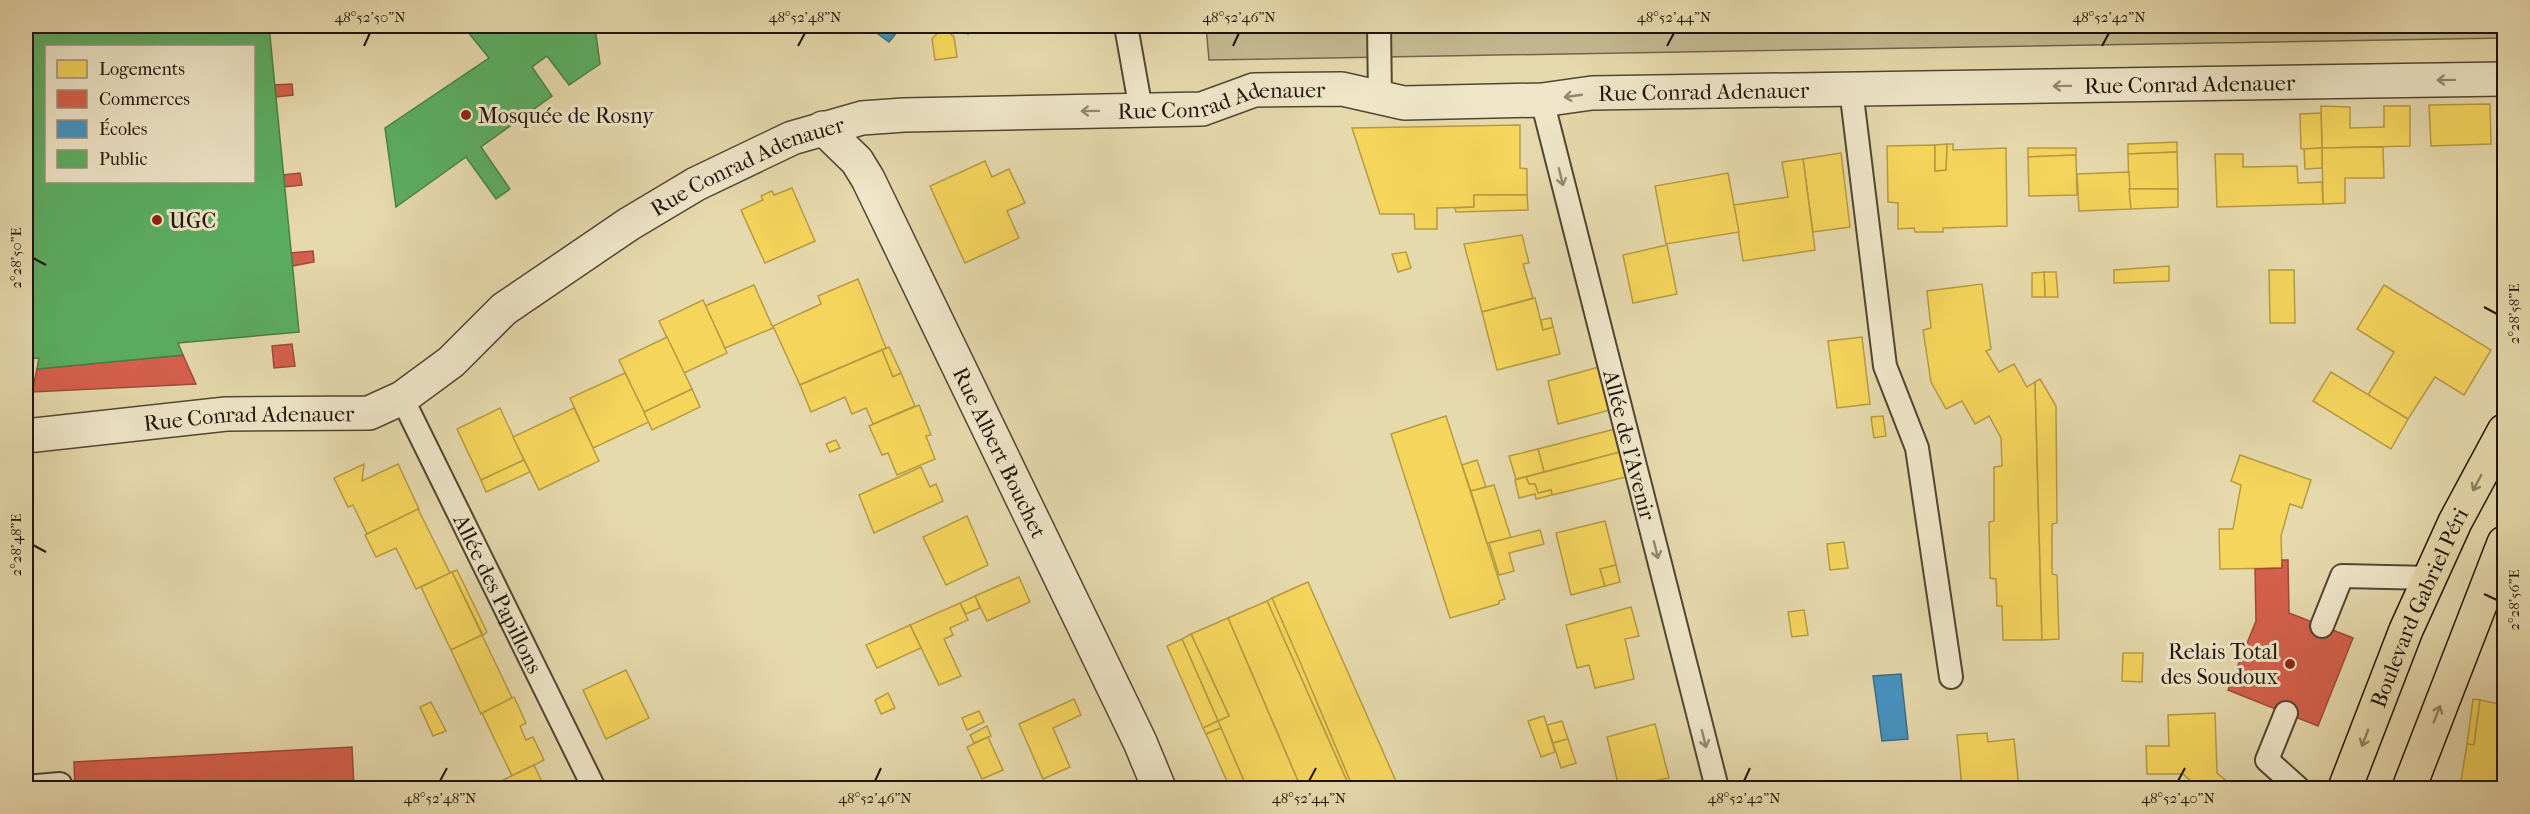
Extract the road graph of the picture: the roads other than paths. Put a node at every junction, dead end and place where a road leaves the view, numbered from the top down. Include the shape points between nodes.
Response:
1 (1126, 26) edge
2 (1379, 26) edge
3 (2505, 80) edge
4 (1851, 89) junction
5 (1380, 98) junction
6 (1542, 100) junction
7 (1141, 110) junction
8 (824, 128) junction
9 (402, 398) junction
10 (2505, 431) edge
11 (26, 436) edge
12 (2505, 543) edge
13 (2431, 578) junction
14 (2322, 626) dead end
15 (1951, 677) dead end
16 (2286, 713) dead end
17 (60, 784) dead end
18 (26, 787) edge
19 (594, 789) edge
20 (1159, 789) edge
21 (1717, 789) edge
22 (2298, 789) edge
23 (2345, 789) edge
24 (2409, 789) edge

1 - 7 lane
2 - 5 lane
3 -> 4 street, Rue Conrad Adenauer
4 -> 6 street, Rue Conrad Adenauer via 1592,93
4 - 15 lane via 1885,366 1917,448
5 - 6 street, Rue Conrad Adenauer via 1404,103
5 - 7 street, Rue Conrad Adenauer via 1342,89 1254,90 1202,110
6 -> 21 lane, Allée de l'Avenir
7 -> 8 street, Rue Conrad Adenauer via 904,115 862,118
8 - 9 street, Rue Conrad Adenauer via 792,138 696,184 629,224 504,309 451,362
8 - 20 street, Rue Albert Bouchet via 857,161 868,179 1140,742
9 - 11 street, Rue Conrad Adenauer via 369,413 226,414
9 - 19 lane, Allée des Papillons
10 -> 13 main road, Boulevard Gabriel Péri via 2455,522
24 -> 12 main road
13 - 14 lane via 2342,576
13 -> 23 main road, Boulevard Gabriel Péri via 2406,630
16 - 22 lane via 2267,760
17 - 18 lane

